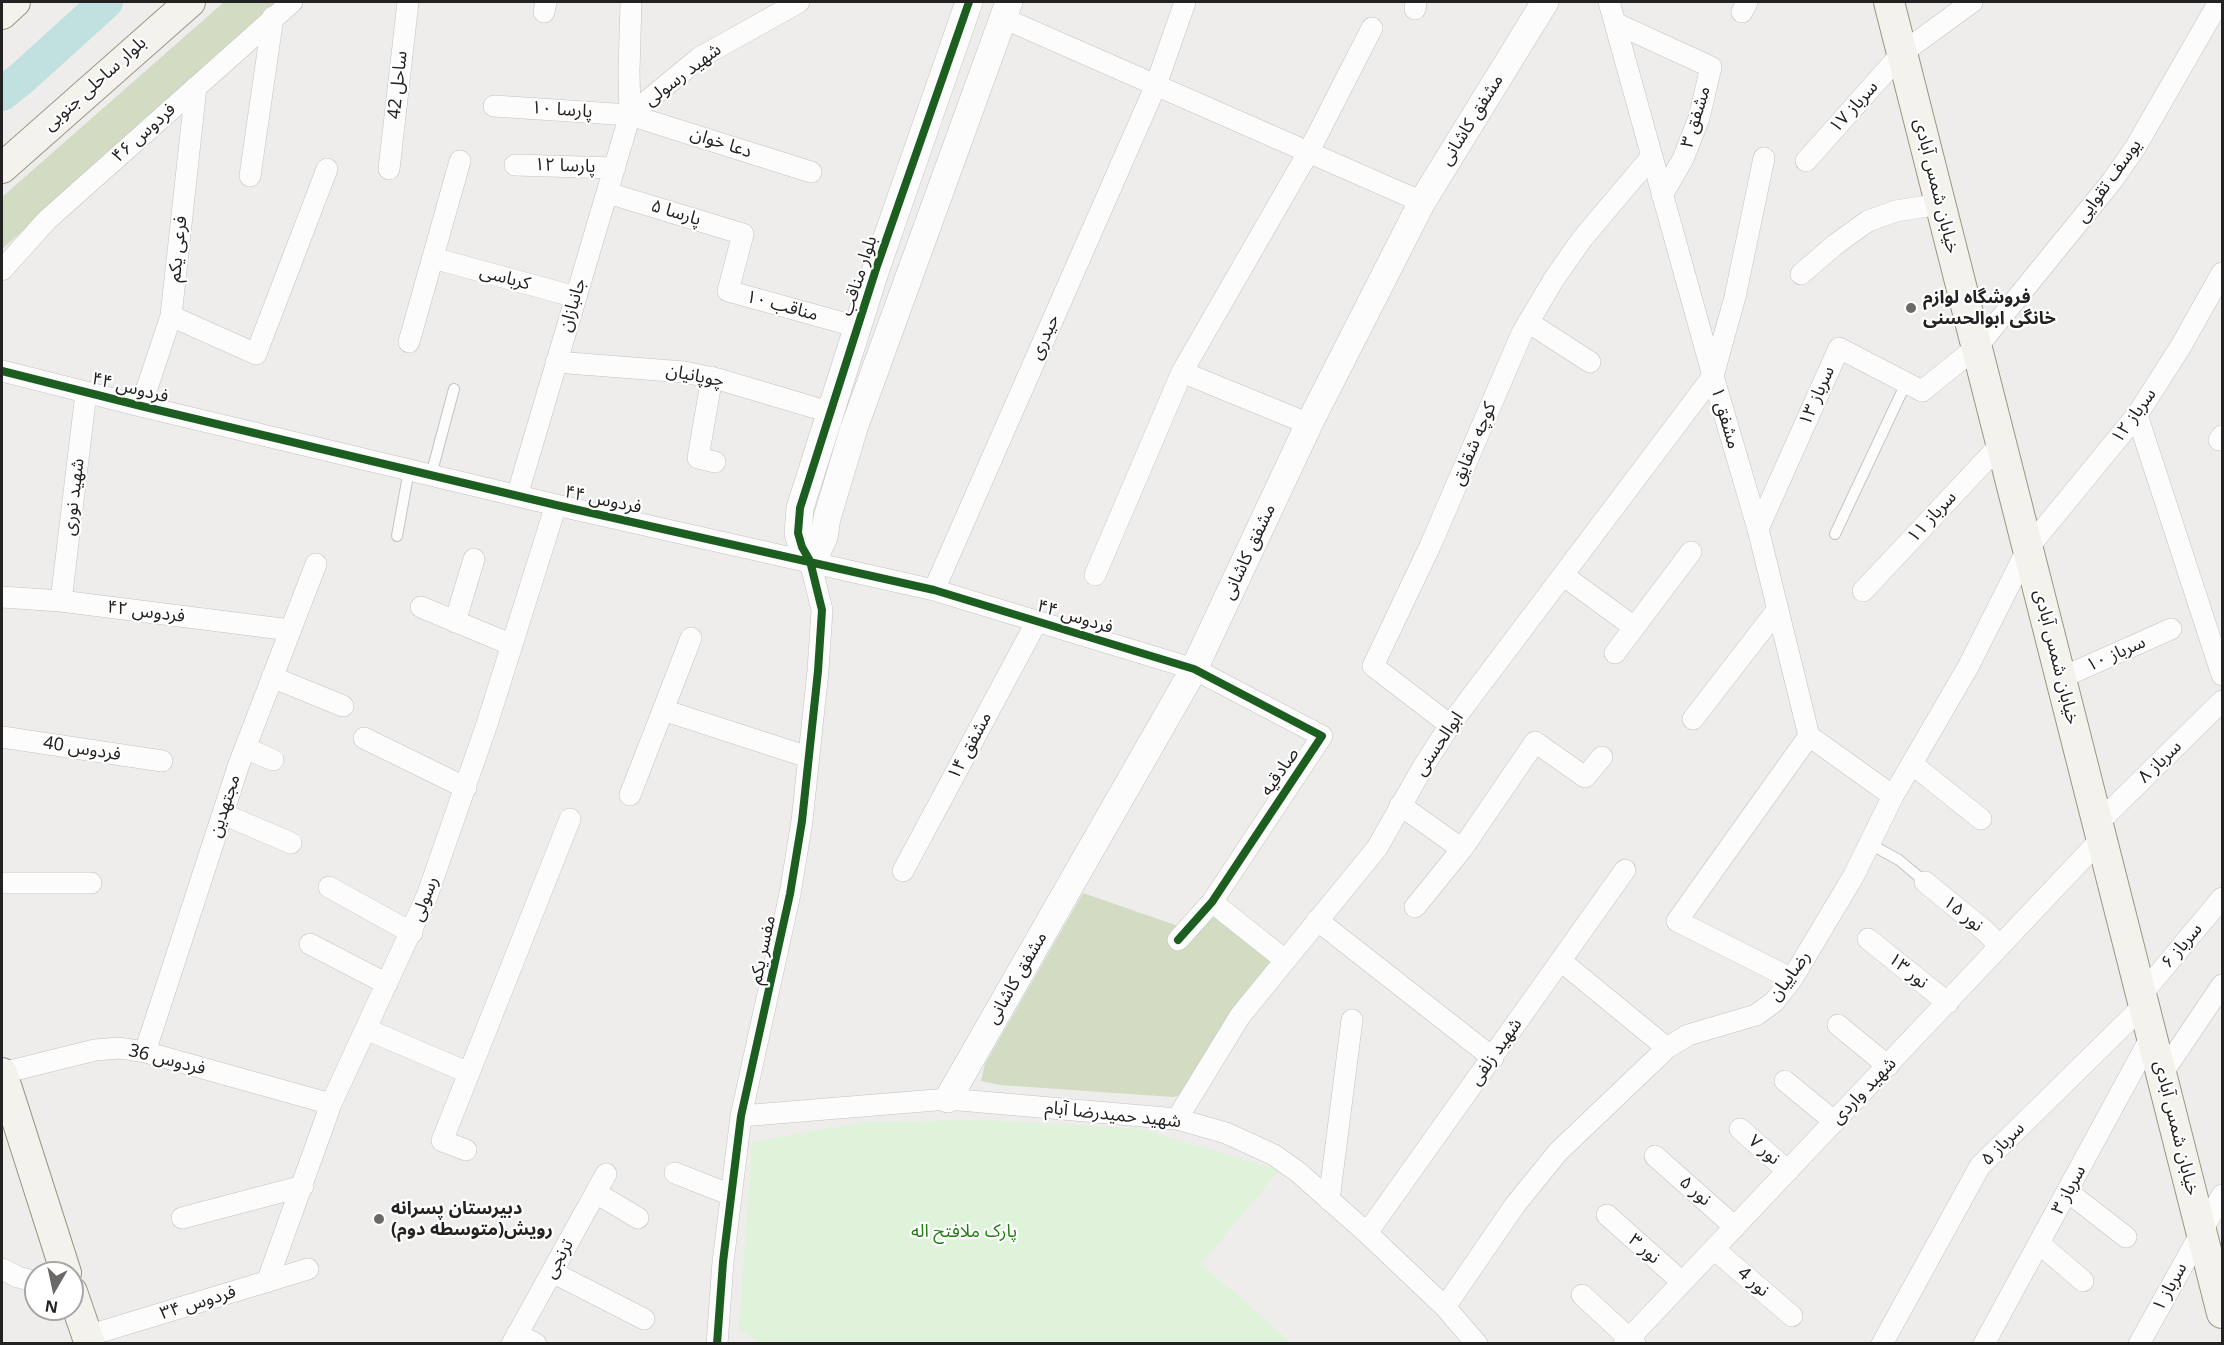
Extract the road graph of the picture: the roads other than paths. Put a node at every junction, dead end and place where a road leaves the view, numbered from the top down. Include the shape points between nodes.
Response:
1 (15, 2) edge
2 (190, 2) edge
3 (292, 2) edge
4 (408, 2) edge
5 (631, 2) edge
6 (800, 2) edge
7 (969, 2) edge
8 (1185, 2) edge
9 (1545, 2) edge
10 (1609, 2) edge
11 (1889, 2) edge
12 (1972, 2) edge
13 (2219, 2) edge
14 (1006, 10) edge
15 (2, 14) edge
16 (273, 17) junction
17 (1615, 23) junction
18 (1372, 28) dead end
19 (1902, 53) junction
20 (1156, 85) junction
21 (196, 87) junction
22 (494, 106) dead end
23 (630, 115) junction
24 (1308, 153) junction
25 (1652, 156) junction
26 (1764, 158) dead end
27 (1806, 161) dead end
28 (460, 162) dead end
29 (514, 165) dead end
30 (2, 168) edge
31 (389, 168) dead end
32 (615, 168) junction
33 (327, 169) dead end
34 (811, 172) dead end
35 (250, 176) dead end
36 (608, 193) junction
37 (1662, 195) junction
38 (1422, 202) junction
39 (1941, 204) junction
40 (743, 234) joint
41 (433, 258) junction
42 (2, 270) edge
43 (2223, 273) edge
44 (1802, 274) dead end
45 (576, 297) junction
46 (171, 316) junction
47 (1528, 322) junction
48 (858, 327) junction
49 (409, 342) dead end
50 (1978, 346) junction
51 (556, 362) junction
52 (1590, 362) dead end
53 (2, 371) edge
54 (1182, 372) junction
55 (1713, 376) junction
56 (712, 377) junction
57 (1906, 383) junction
58 (454, 388) dead end
59 (86, 393) junction
60 (141, 406) junction
61 (829, 412) junction
62 (2137, 415) junction
63 (1309, 424) junction
64 (2002, 443) junction
65 (715, 462) dead end
66 (409, 470) junction
67 (431, 475) junction
68 (517, 496) junction
69 (556, 506) junction
70 (1758, 529) junction
71 (1835, 534) dead end
72 (398, 536) dead end
73 (2028, 548) junction
74 (1691, 552) dead end
75 (474, 559) dead end
76 (810, 561) junction
77 (316, 564) dead end
78 (1095, 575) dead end
79 (1564, 576) junction
80 (934, 590) junction
81 (1863, 591) dead end
82 (2, 597) edge
83 (62, 601) junction
84 (421, 607) dead end
85 (1778, 609) junction
86 (1037, 621) junction
87 (455, 622) junction
88 (1634, 627) junction
89 (2171, 629) dead end
90 (290, 630) junction
91 (691, 638) dead end
92 (512, 645) junction
93 (1615, 653) dead end
94 (1194, 669) junction
95 (2223, 675) edge
96 (272, 677) junction
97 (2061, 678) junction
98 (2223, 701) edge
99 (343, 706) dead end
100 (663, 710) junction
101 (1694, 719) dead end
102 (1450, 725) junction
103 (1809, 735) junction
104 (2, 737) edge
105 (364, 738) dead end
106 (245, 748) junction
107 (808, 757) junction
108 (1602, 757) dead end
109 (273, 760) dead end
110 (162, 761) dead end
111 (1912, 764) junction
112 (466, 788) junction
113 (630, 795) dead end
114 (1893, 796) junction
115 (1400, 805) junction
116 (223, 814) junction
117 (570, 819) dead end
118 (1981, 819) dead end
119 (2100, 830) junction
120 (291, 843) dead end
121 (1870, 844) junction
122 (1462, 849) junction
123 (1625, 870) dead end
124 (903, 871) dead end
125 (1925, 882) joint
126 (2, 883) edge
127 (91, 883) dead end
128 (329, 887) dead end
129 (2223, 898) edge
130 (1212, 902) junction
131 (1415, 907) dead end
132 (1317, 921) junction
133 (412, 933) junction
134 (1868, 939) dead end
135 (1178, 940) dead end
136 (310, 944) dead end
137 (2000, 946) junction
138 (1285, 960) junction
139 (1561, 960) junction
140 (1792, 979) junction
141 (387, 984) junction
142 (2223, 984) edge
143 (2143, 1000) junction
144 (1948, 1003) junction
145 (1352, 1020) dead end
146 (1838, 1025) dead end
147 (366, 1029) junction
148 (2152, 1035) junction
149 (1667, 1048) junction
150 (145, 1052) junction
151 (1493, 1058) junction
152 (1888, 1066) junction
153 (2, 1073) edge
154 (469, 1073) junction
155 (2162, 1074) junction
156 (1785, 1081) dead end
157 (948, 1099) junction
158 (331, 1104) junction
159 (741, 1116) junction
160 (1177, 1119) junction
161 (1835, 1122) junction
162 (1740, 1129) dead end
163 (466, 1150) dead end
164 (1654, 1156) dead end
165 (1788, 1171) junction
166 (675, 1173) dead end
167 (303, 1186) junction
168 (2068, 1192) junction
169 (730, 1195) junction
170 (2223, 1195) edge
171 (1329, 1200) junction
172 (1606, 1215) dead end
173 (182, 1218) dead end
174 (638, 1218) dead end
175 (1735, 1227) junction
176 (2202, 1231) junction
177 (1367, 1233) junction
178 (2126, 1237) dead end
179 (2040, 1244) junction
180 (1714, 1249) junction
181 (62, 1261) edge
182 (2, 1269) edge
183 (308, 1269) dead end
184 (552, 1272) junction
185 (24, 1278) edge
186 (2083, 1281) dead end
187 (267, 1282) junction
188 (1682, 1282) junction
189 (1582, 1295) dead end
190 (1445, 1307) junction
191 (2223, 1313) edge
192 (1792, 1316) dead end
193 (644, 1319) dead end
194 (82, 1321) edge
195 (514, 1339) edge
196 (88, 1340) edge
197 (1630, 1342) edge
198 (536, 1344) edge
199 (717, 1344) edge
200 (1477, 1344) edge
201 (1882, 1344) edge
202 (1984, 1344) edge
203 (2139, 1344) edge

1 - 15 main road
2 - 30 main road, بلوار ساحلی جنوبی
3 - 16 street, فردوس ۴۶
4 - 31 street, ساحل 42
5 - 23 street, جانبازان
6 - 23 street, شهید رسولی via 699,58
7 - 48 street, بلوار مناقب
8 - 20 street, حیدری
9 - 38 street, مشفق کاشانی
10 - 17 street, مشفق ۱
11 - 19 main road, خیابان شمس آبادی
12 - 19 street, سرباز ۱۷
13 - 50 street, یوسف تقوایی via 2112,181
14 - 20 street
14 - 76 street via 854,428 824,537
16 - 21 street, فردوس ۴۶
16 - 35 street
17 - 25 street, مشفق ۱
17 - 37 street, مشفق ۳ via 1710,67 1699,118 1683,159
18 - 24 street
19 - 27 street, سرباز ۱۷
19 - 39 main road, خیابان شمس آبادی
20 - 24 street
20 - 80 street, حیدری
21 - 42 street, فردوس ۴۶ via 47,220
21 - 46 street, فرعی یکم
22 - 23 street, پارسا ۱۰
23 - 32 street, جانبازان
23 - 34 street, دعا خوان
24 - 38 street
24 - 54 street
25 - 37 street, مشفق ۱
25 - 47 street, کوچه شقایق via 1582,239
26 - 55 street via 1735,297
28 - 41 street
29 - 32 street, پارسا ۱۲
32 - 36 street, جانبازان
33 - 46 street via 256,354
36 - 40 street, پارسا ۵
36 - 45 street, جانبازان
37 - 55 street, مشفق ۱
38 - 63 street, مشفق کاشانی
39 - 44 street via 1896,211 1868,221
39 - 50 main road, خیابان شمس آبادی
40 - 48 street, مناقب ۱۰ via 728,291
41 - 45 street, کرباسی
41 - 49 street
43 - 62 street, سرباز ۱۲
45 - 51 street, جانبازان
46 - 60 street, فرعی یکم
47 - 52 street
47 - 102 street, کوچه شقایق via 1373,666
48 - 61 street, بلوار مناقب
50 - 57 street, سرباز ۱۳ via 1922,392
50 - 64 main road, خیابان شمس آبادی
51 - 56 street, چوپانیان via 653,368
51 - 68 street, جانبازان
53 - 59 street, فردوس ۴۴
54 - 63 street
54 - 78 street
55 - 70 street, مشفق ۱
55 - 79 street, ابوالحسنی
56 - 61 street, چوپانیان
56 - 65 street via 698,458
57 - 70 street, سرباز ۱۳ via 1839,348
57 - 71 lane
58 - 67 lane
59 - 60 street, فردوس ۴۴
59 - 83 street, شهید نوری
60 - 66 street, فردوس ۴۴
61 - 76 street, بلوار مناقب via 800,508 798,533
62 - 73 street, سرباز ۱۲
62 - 95 street
63 - 94 street, مشفق کاشانی
64 - 73 main road, خیابان شمس آبادی
64 - 81 street, سرباز ۱۱
66 - 67 street, فردوس ۴۴
66 - 72 lane
67 - 68 street, فردوس ۴۴
68 - 69 street, فردوس ۴۴
69 - 76 street, فردوس ۴۴
69 - 92 street, رسولی
70 - 85 street, مشفق ۱
73 - 97 main road, خیابان شمس آبادی
73 - 111 street, رضاییان via 1968,667
74 - 88 street
75 - 87 street
76 - 80 street, فردوس ۴۴
76 - 107 street, مفسر یکم via 822,610
77 - 90 street, مجتهدین
79 - 88 street
79 - 102 street, ابوالحسنی
80 - 86 street, فردوس ۴۴
82 - 83 street, فردوس ۴۲
83 - 90 street, فردوس ۴۲
84 - 87 street
85 - 101 street
85 - 103 street, مشفق ۱
86 - 94 street, فردوس ۴۴
86 - 124 street, مشفق ۱۴
87 - 92 street
88 - 93 street
89 - 97 street, سرباز ۱۰
90 - 96 street, مجتهدین
91 - 100 street
92 - 112 street, رسولی
94 - 130 street, صادقیه via 1322,736
94 - 157 street, مشفق کاشانی
96 - 99 street
96 - 106 street, مجتهدین
97 - 119 main road, خیابان شمس آبادی
98 - 119 street, سرباز ۸
100 - 107 street
100 - 113 street
102 - 115 street, ابوالحسنی
103 - 114 street
103 - 140 street via 1677,921
104 - 110 street, فردوس 40
105 - 112 street
106 - 109 street
106 - 116 street, مجتهدین
107 - 159 street, مفسر یکم via 790,894
108 - 122 street via 1585,777 1535,742
111 - 114 street, رضاییان
111 - 118 street
112 - 133 street, رسولی
114 - 121 street, رضاییان
115 - 122 street
115 - 132 street, ابوالحسنی via 1377,848
116 - 120 street
116 - 150 street, مجتهدین
117 - 154 street
119 - 137 street, شهید واردی
119 - 143 main road, خیابان شمس آبادی
121 - 125 lane via 1899,860
121 - 140 street, رضاییان
122 - 131 street
123 - 139 street, شهید زلفی
125 - 137 street, نور ۱۵
126 - 127 street
128 - 133 street
129 - 143 street, سرباز ۶
130 - 135 street, صادقیه
130 - 138 street
132 - 138 street, ابوالحسنی
132 - 151 street
133 - 141 street, رسولی
134 - 144 street, نور ۱۳
136 - 141 street
137 - 144 street, شهید واردی
138 - 160 street, ابوالحسنی via 1240,1016
139 - 149 street
139 - 151 street, شهید زلفی
140 - 149 street, رضاییان via 1774,1002 1756,1015 1688,1035
141 - 147 street, رسولی
142 - 155 street
143 - 148 main road, خیابان شمس آبادی
143 - 201 street, سرباز ۵ via 1980,1166
144 - 152 street, شهید واردی
145 - 171 street
146 - 152 street
147 - 154 street
147 - 158 street, رسولی
148 - 155 main road, خیابان شمس آبادی
148 - 168 street, سرباز ۳
149 - 190 street, رضاییان via 1558,1152 1515,1205
150 - 153 street, فردوس 36 via 95,1050
150 - 158 street, فردوس 36
151 - 177 street, شهید زلفی
152 - 161 street, شهید واردی
153 - 181 main road
154 - 163 street via 442,1141
155 - 176 main road, خیابان شمس آبادی
156 - 161 street
157 - 159 street, شهید حمیدرضا آبام
157 - 160 street, شهید حمیدرضا آبام
158 - 167 street, رسولی
159 - 169 street, مفسر یکم
160 - 171 street, شهید حمیدرضا آبام via 1226,1133 1274,1155
161 - 165 street, شهید واردی
162 - 165 street, نور ۷
164 - 175 street, نور ۵
165 - 175 street, شهید واردی
166 - 169 street
167 - 173 street
167 - 187 street, رسولی
168 - 178 street
168 - 179 street, سرباز ۳
169 - 199 street, مفسر یکم
170 - 176 street, سرباز ۱
171 - 177 street, شهید حمیدرضا آبام
172 - 188 street, نور ۳
174 - 184 street, ترنجی via 601,1184
175 - 180 street, شهید واردی
176 - 191 main road, خیابان شمس آبادی
176 - 203 street, سرباز ۱
177 - 190 street, شهید حمیدرضا آبام
179 - 186 street
179 - 202 street, سرباز ۳
180 - 188 street, شهید واردی
180 - 192 street, نور 4
182 - 185 street
183 - 187 street, فردوس ۳۴
184 - 193 street
184 - 195 street, ترنجی
187 - 196 street, فردوس ۳۴
188 - 197 street, شهید واردی
189 - 197 street
190 - 200 street, شهید حمیدرضا آبام
194 - 196 main road
195 - 198 street

